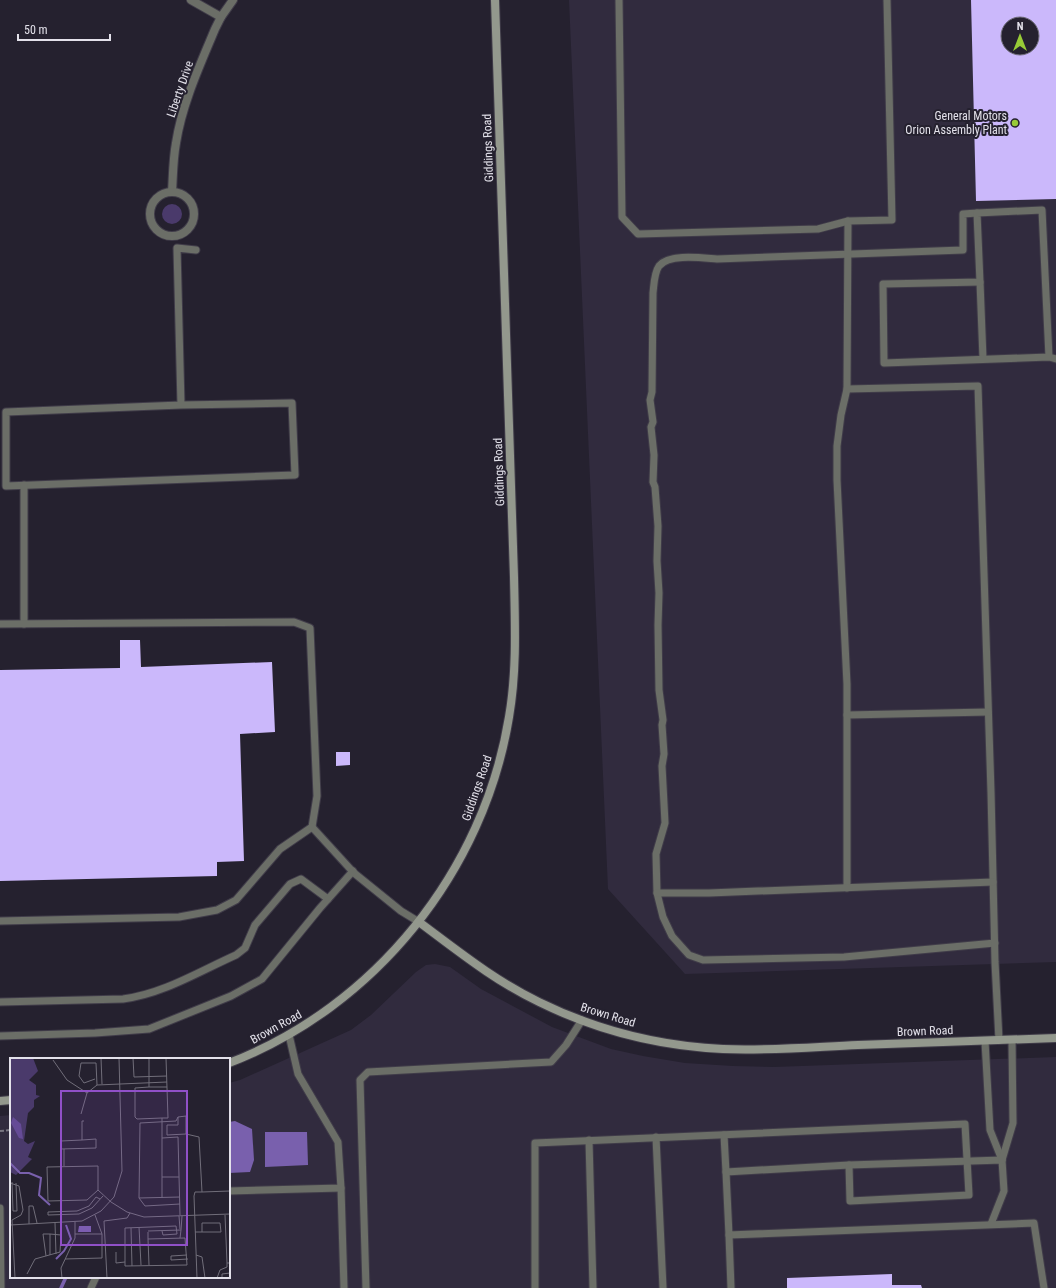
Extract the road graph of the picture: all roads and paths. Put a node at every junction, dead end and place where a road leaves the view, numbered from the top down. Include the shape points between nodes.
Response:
1 (191, 0) edge
2 (234, 0) edge
3 (495, 0) edge
4 (619, 0) edge
5 (886, 0) edge
6 (221, 17) junction
7 (172, 192) junction
8 (977, 213) junction
9 (848, 221) junction
10 (196, 250) dead end
11 (848, 254) junction
12 (980, 282) junction
13 (1052, 358) edge
14 (983, 359) junction
15 (847, 389) junction
16 (181, 405) junction
17 (24, 485) junction
18 (0, 624) edge
19 (24, 624) junction
20 (988, 712) junction
21 (847, 715) junction
22 (312, 827) junction
23 (353, 871) junction
24 (993, 882) junction
25 (847, 888) junction
26 (657, 892) junction
27 (328, 900) junction
28 (0, 921) edge
29 (419, 922) junction
30 (995, 943) junction
31 (0, 1002) edge
32 (582, 1020) junction
33 (289, 1035) junction
34 (0, 1036) edge
35 (1056, 1038) edge
36 (999, 1040) junction
37 (1012, 1040) junction
38 (985, 1041) junction
39 (230, 1063) edge
40 (10, 1100) edge
41 (0, 1101) edge
42 (10, 1130) edge
43 (0, 1131) edge
44 (724, 1135) junction
45 (656, 1137) junction
46 (589, 1140) junction
47 (967, 1160) junction
48 (1002, 1160) junction
49 (849, 1165) junction
50 (726, 1172) junction
51 (341, 1188) junction
52 (230, 1191) edge
53 (0, 1208) edge
54 (991, 1224) junction
55 (729, 1235) junction
56 (96, 1278) edge
57 (1, 1288) edge
58 (91, 1288) edge
59 (344, 1288) edge
60 (366, 1288) edge
61 (536, 1288) edge
62 (593, 1288) edge
63 (663, 1288) edge
64 (731, 1288) edge
65 (1044, 1288) edge

1 - 6 street
2 - 6 street, Liberty Drive
3 - 29 main road, Giddings Road via 514,569 513,681 503,748 485,806 455,869
4 - 9 lane via 622,217 638,234 818,229
5 - 9 lane via 892,220
6 - 7 street, Liberty Drive via 183,113 176,142
7 - 7 street via 163,194 150,208 152,223 162,233 171,236 185,231 191,224 193,214 186,197
8 - 11 lane via 962,214 963,250
8 - 12 lane
8 - 13 lane via 1042,210
9 - 11 lane
10 - 16 lane via 177,248
11 - 15 lane
11 - 26 lane via 677,258 659,266 654,279 650,400 653,422 653,482 658,526 659,690 663,720 665,823 656,854
12 - 14 lane
12 - 14 lane via 883,284 884,363
13 - 14 lane
15 - 20 lane via 978,386
15 - 21 lane via 837,446 837,480
16 - 17 lane via 6,412 6,486
16 - 17 lane via 292,403 295,475
17 - 19 lane
18 - 19 lane
19 - 22 lane via 294,622 310,628 317,796
20 - 21 lane
20 - 24 lane
21 - 25 lane
22 - 23 lane
22 - 28 lane via 280,850 236,900 217,910 179,917
23 - 27 lane
23 - 29 lane via 401,911
24 - 25 lane
24 - 30 lane
25 - 26 lane via 709,893
26 - 30 lane via 663,917 672,936 689,955 703,960 844,957
27 - 31 lane via 300,880 290,884 255,925 245,948 236,955 138,997
27 - 34 lane via 262,979 231,996 149,1029
29 - 32 main road, Brown Road via 503,983 538,1002
29 - 33 main road, Brown Road via 391,955 337,1004
30 - 36 lane
32 - 38 main road, Brown Road via 614,1031 654,1040 724,1049
32 - 60 lane via 551,1062 368,1072 360,1080
33 - 39 main road, Brown Road
33 - 51 lane via 298,1074 338,1142
35 - 37 main road, Brown Road
36 - 37 main road, Brown Road
36 - 38 main road, Brown Road
37 - 48 lane via 1013,1123
38 - 48 lane via 990,1130
40 - 41 main road
42 - 43 path
44 - 45 lane
44 - 47 lane via 965,1124
44 - 50 lane
45 - 46 lane
45 - 63 lane
46 - 61 lane via 535,1143
46 - 62 lane
47 - 48 lane
47 - 49 lane
47 - 49 lane via 969,1195 850,1202
48 - 54 lane via 1004,1191
49 - 50 lane
50 - 55 lane
51 - 52 lane
51 - 59 lane
53 - 57 lane
54 - 55 lane
54 - 65 lane via 1034,1223
55 - 64 lane
56 - 58 lane

